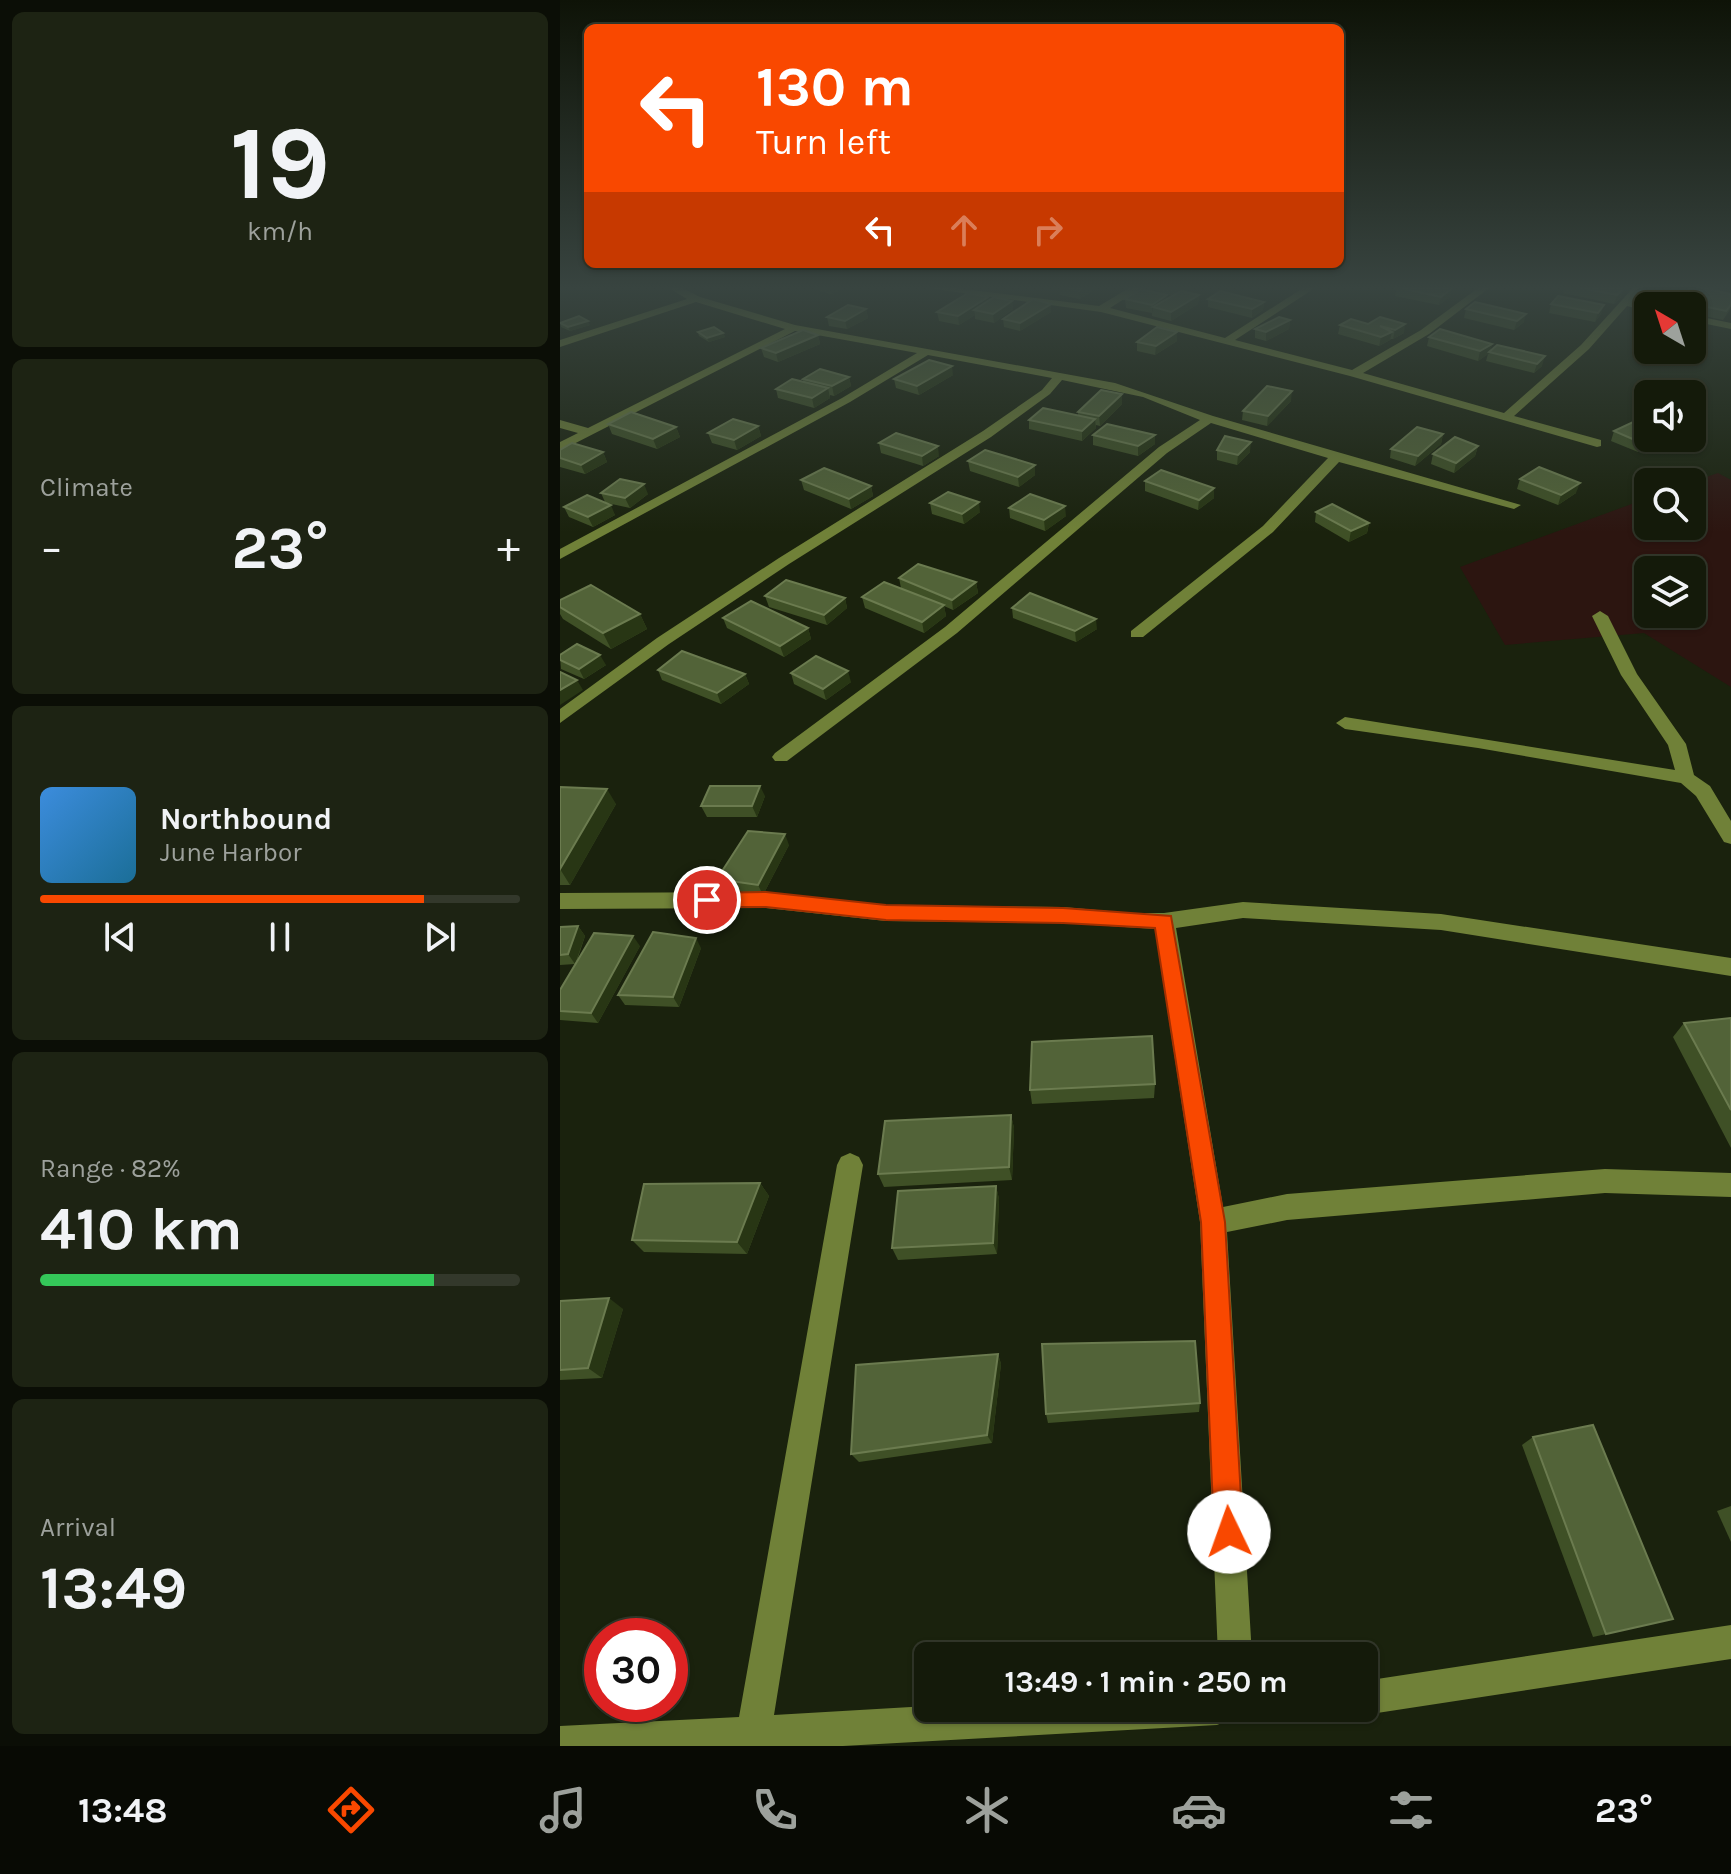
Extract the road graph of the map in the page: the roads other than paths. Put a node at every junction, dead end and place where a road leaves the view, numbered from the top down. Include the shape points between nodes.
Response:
1 (712, 369) edge
2 (897, 369) edge
3 (1014, 369) edge
4 (1337, 369) edge
5 (1362, 369) edge
6 (1560, 369) edge
7 (1354, 374) junction
8 (1058, 377) junction
9 (1506, 417) junction
10 (1209, 419) junction
11 (560, 424) edge
12 (589, 432) junction
13 (1597, 443) dead end
14 (560, 447) edge
15 (1336, 457) junction
16 (1514, 505) dead end
17 (560, 555) edge
18 (1600, 616) dead end
19 (1137, 634) dead end
20 (560, 717) edge
21 (1345, 723) dead end
22 (781, 757) dead end
23 (1686, 778) junction
24 (1731, 837) edge
25 (560, 901) edge
26 (1164, 921) junction
27 (1731, 967) edge
28 (850, 1165) dead end
29 (1731, 1185) edge
30 (1213, 1222) junction
31 (1234, 1642) edge
32 (1731, 1642) edge
33 (1378, 1696) edge
34 (967, 1722) edge
35 (753, 1734) junction
36 (560, 1744) edge

1 - 12 street
2 - 17 street
3 - 8 street
4 - 7 street
5 - 7 street
6 - 9 street
7 - 9 street
8 - 10 street via 1147,395
8 - 20 street via 1046,392 987,434 663,641
9 - 13 street
10 - 15 street
10 - 22 street via 1163,450 951,630
11 - 12 street
12 - 14 street
15 - 16 street
15 - 19 street via 1268,529
18 - 23 street via 1629,675 1677,744
21 - 23 street
23 - 24 street via 1703,791
25 - 26 street via 766,900 886,913
26 - 27 street via 1243,910 1441,922
26 - 30 street
28 - 35 street
29 - 30 street via 1605,1181 1287,1207
30 - 31 street
32 - 33 street
34 - 35 street
35 - 36 street

